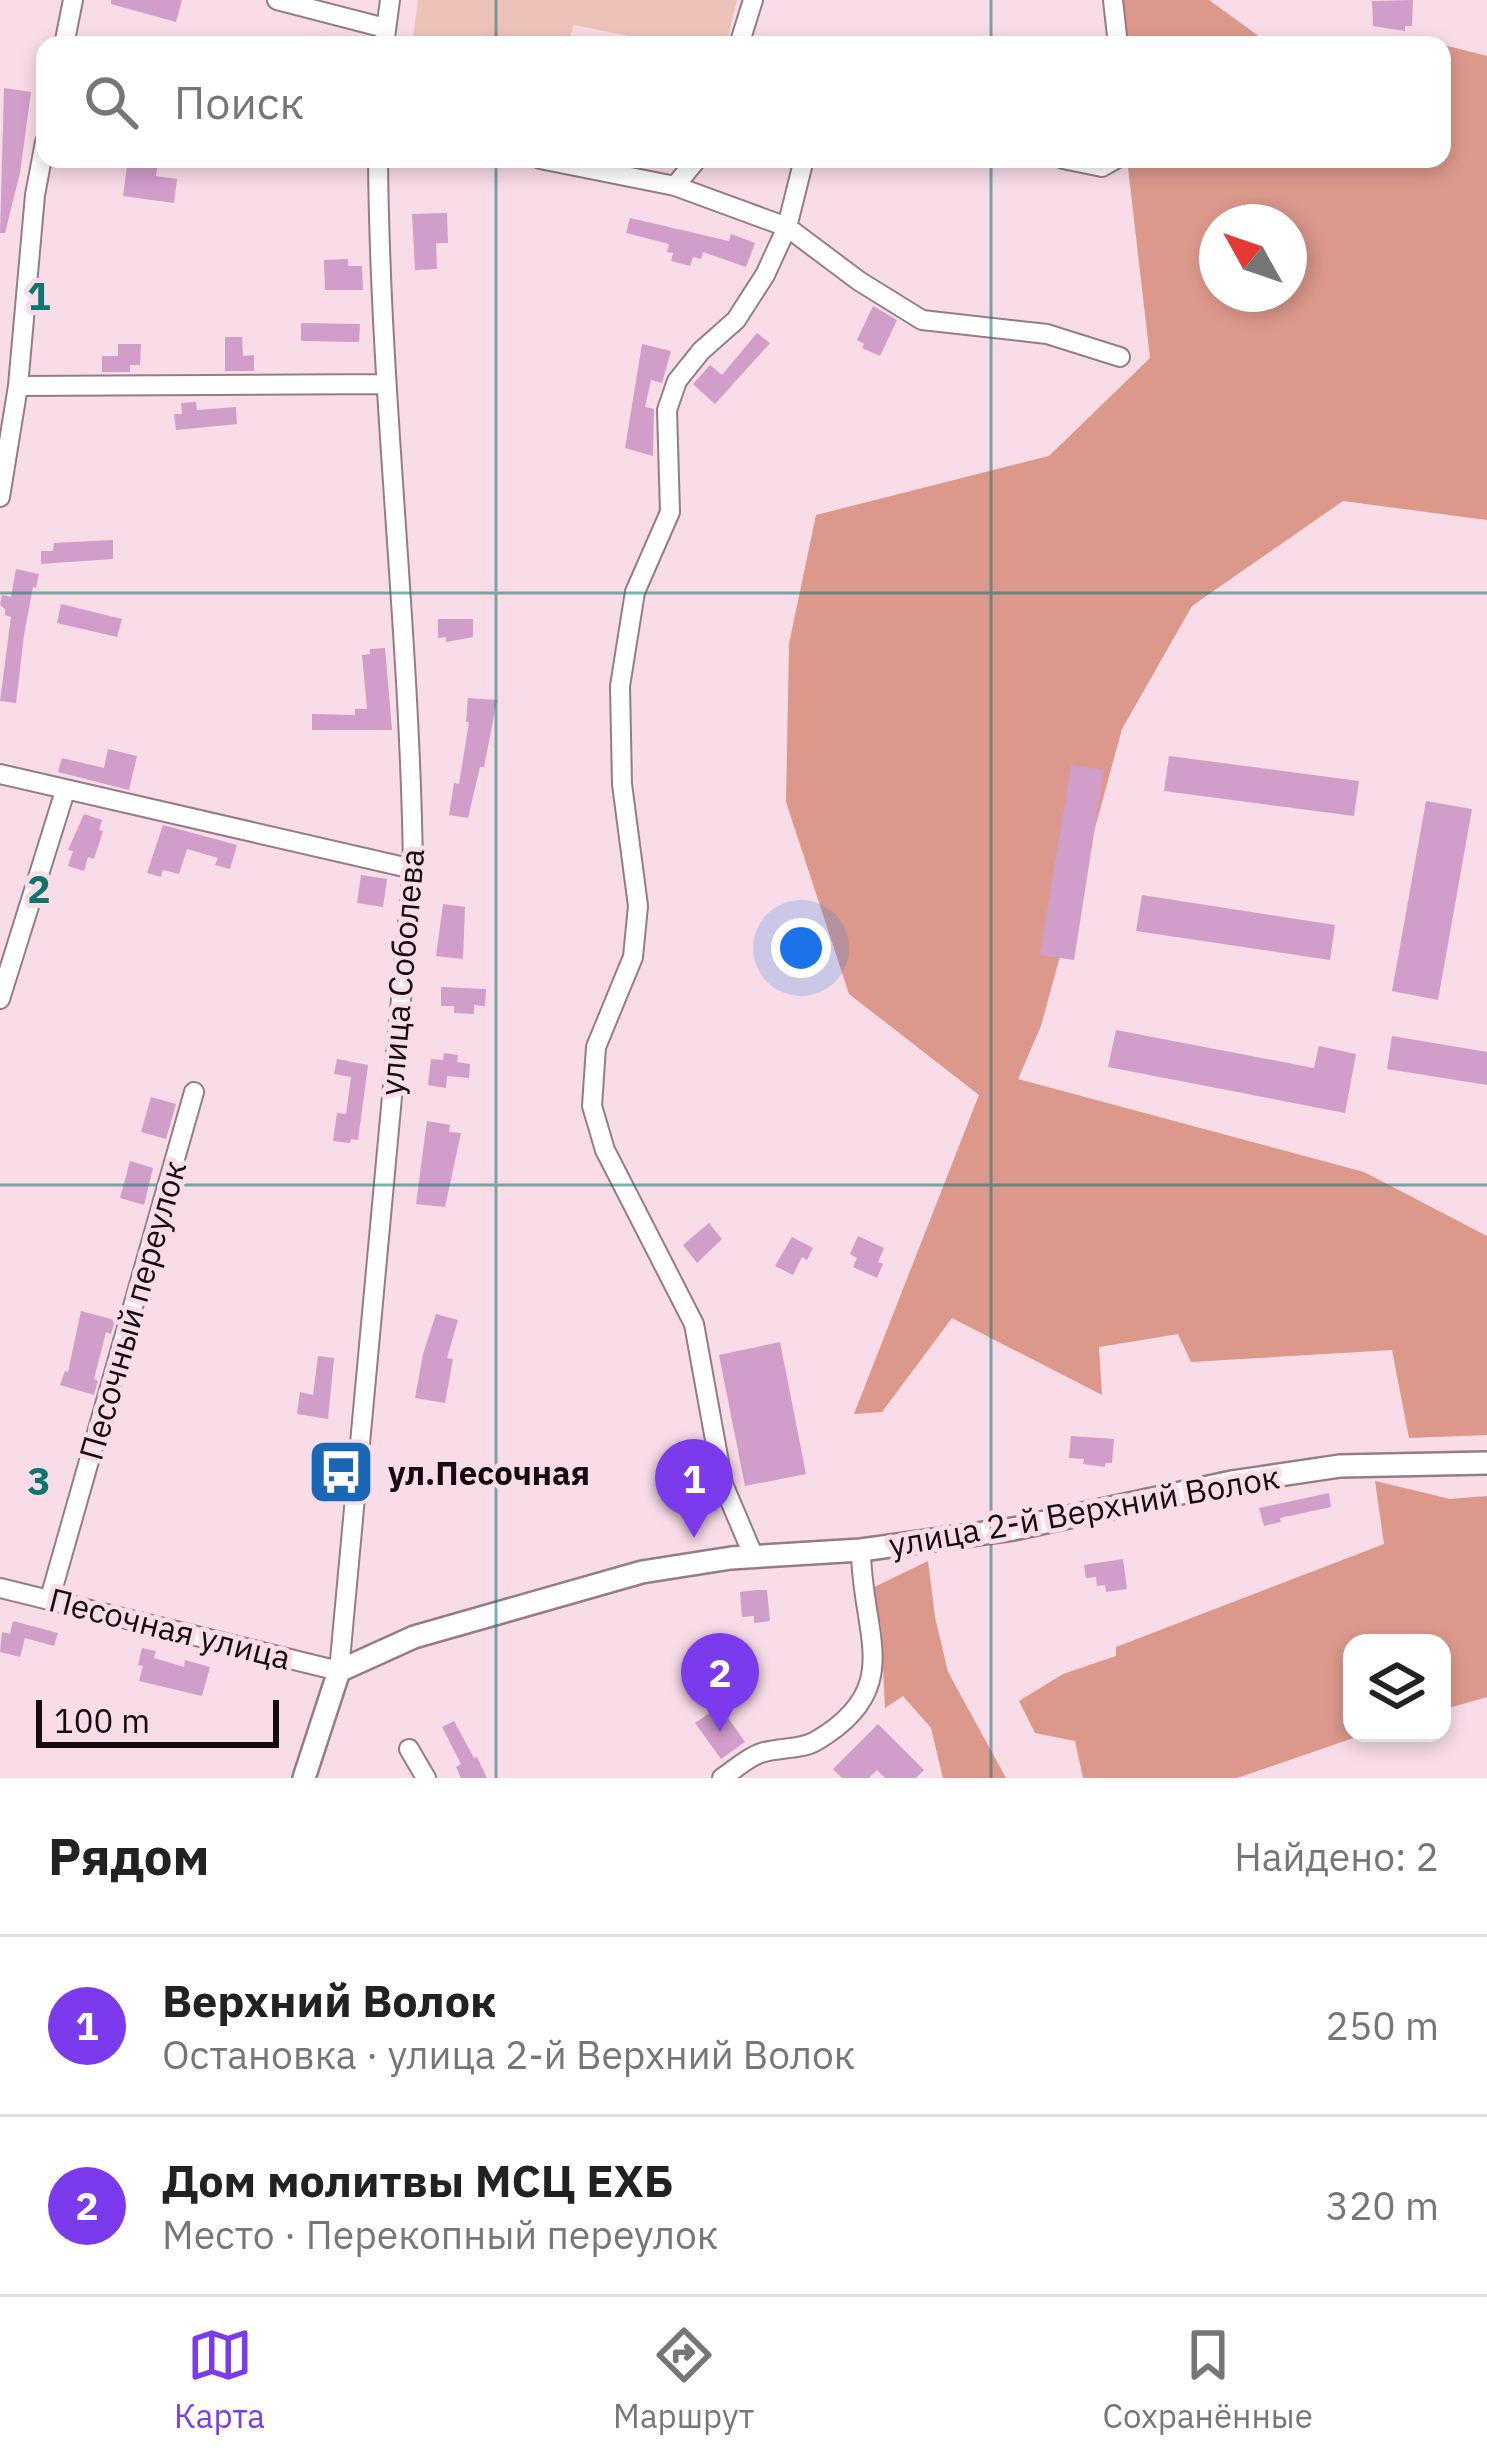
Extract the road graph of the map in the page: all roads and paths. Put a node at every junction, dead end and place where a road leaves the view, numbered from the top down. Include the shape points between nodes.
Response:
1 (73, 0) edge
2 (277, 0) edge
3 (390, 0) edge
4 (753, 0) edge
5 (1113, 0) edge
6 (66, 36) edge
7 (385, 36) edge
8 (742, 36) edge
9 (1117, 36) edge
10 (40, 168) edge
11 (378, 168) edge
12 (585, 168) edge
13 (690, 168) edge
14 (802, 168) edge
15 (675, 186) junction
16 (787, 227) junction
17 (1120, 357) dead end
18 (384, 384) junction
19 (18, 386) junction
20 (0, 497) edge
21 (0, 774) edge
22 (65, 790) junction
23 (413, 869) junction
24 (0, 999) edge
25 (194, 1092) dead end
26 (1487, 1463) edge
27 (861, 1550) junction
28 (754, 1556) junction
29 (0, 1588) edge
30 (50, 1598) junction
31 (339, 1671) junction
32 (409, 1749) dead end
33 (731, 1775) edge
34 (304, 1778) edge
35 (426, 1778) edge

1 - 6 street
2 - 7 street
3 - 7 street
4 - 8 street
5 - 9 street
10 - 19 street
11 - 18 street, улица Соболева
12 - 15 street
13 - 15 street
14 - 16 street
15 - 16 street
16 - 17 street via 922,320 1047,334
16 - 28 street via 746,305 677,381 668,410 670,512 635,592 620,686 638,906 633,957 596,1047 592,1106 604,1150 694,1324 723,1484
18 - 19 street
18 - 23 street, улица Соболева
19 - 20 street
21 - 22 street
22 - 23 street
22 - 24 street
23 - 31 street, улица Соболева
25 - 30 street, Песочный переулок
26 - 27 main road, улица 2-й Верхний Волок via 1340,1466
27 - 28 main road, улица 2-й Верхний Волок
27 - 33 street via 873,1636 865,1702 813,1743 758,1754
28 - 31 main road, улица 2-й Верхний Волок via 620,1578 414,1637
29 - 30 street, Песочная улица
30 - 31 street, Песочная улица
31 - 34 main road, улица Соболева
32 - 35 street

